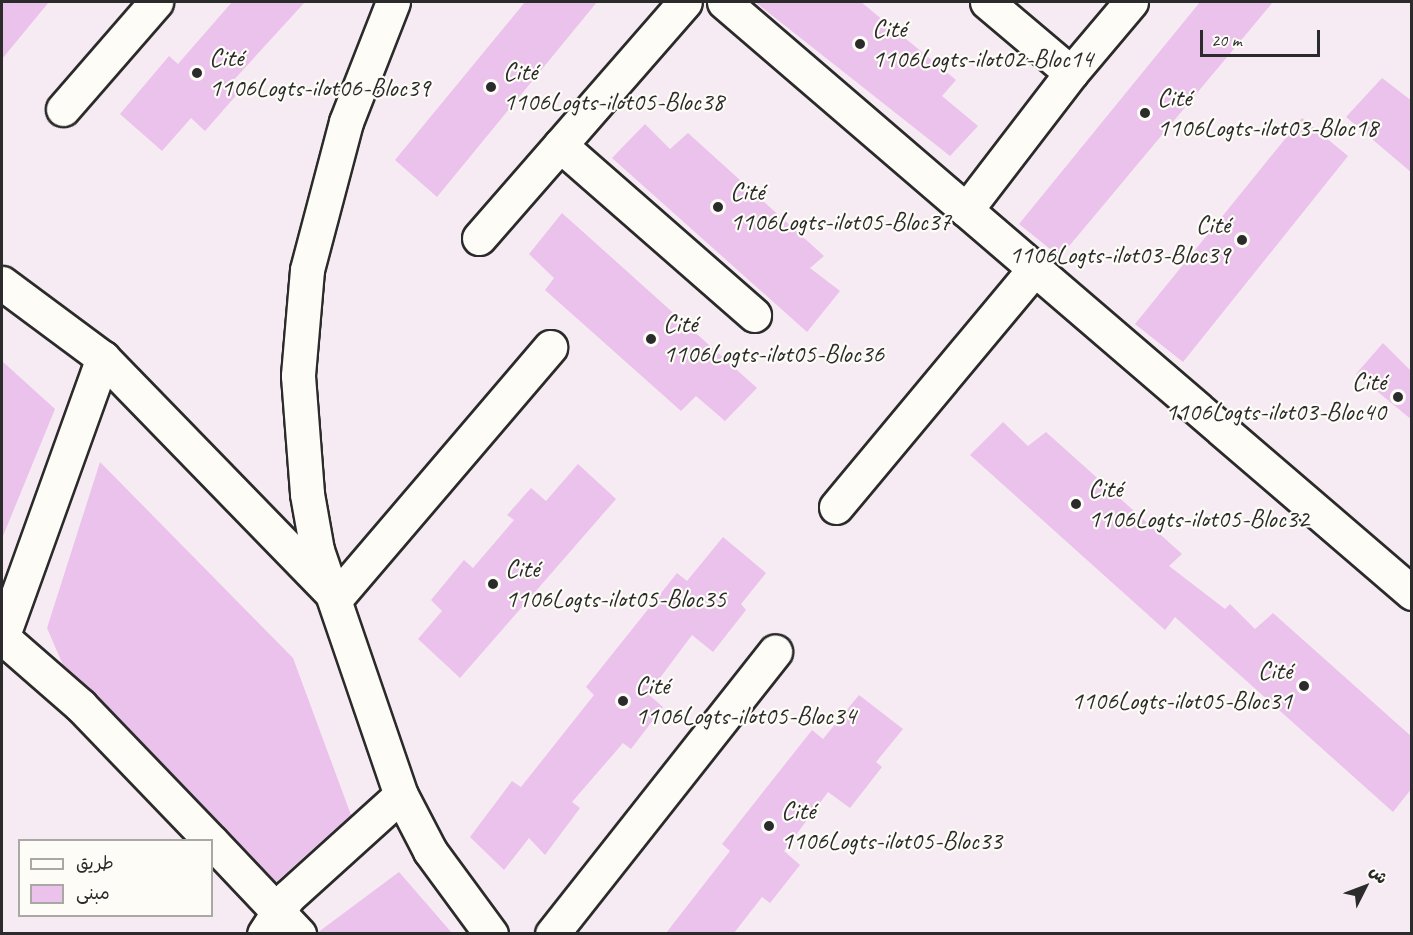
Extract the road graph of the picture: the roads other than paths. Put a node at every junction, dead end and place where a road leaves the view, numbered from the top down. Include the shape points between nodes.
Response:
1 (156, 2) edge
2 (393, 2) edge
3 (685, 2) edge
4 (724, 2) edge
5 (987, 2) edge
6 (1131, 2) edge
7 (1071, 73) junction
8 (63, 109) dead end
9 (560, 145) junction
10 (966, 210) junction
11 (479, 238) dead end
12 (1034, 269) junction
13 (2, 283) edge
14 (754, 315) dead end
15 (550, 347) dead end
16 (103, 358) junction
17 (836, 507) dead end
18 (1412, 593) edge
19 (336, 598) junction
20 (2, 637) edge
21 (775, 652) dead end
22 (401, 795) junction
23 (209, 839) edge
24 (213, 843) edge
25 (281, 927) edge
26 (491, 933) edge
27 (552, 933) edge

1 - 8 street
2 - 19 street via 346,122 307,270 298,376 307,494 317,550
3 - 9 street
4 - 10 street
5 - 7 street
6 - 7 street
7 - 10 street
9 - 11 street
9 - 14 street
10 - 12 street
12 - 17 street
12 - 18 street
13 - 16 street
15 - 19 street
16 - 19 street
16 - 20 street
19 - 22 street
20 - 23 street via 81,706
21 - 27 street
22 - 25 street via 288,897
22 - 26 street via 430,851
24 - 25 street

